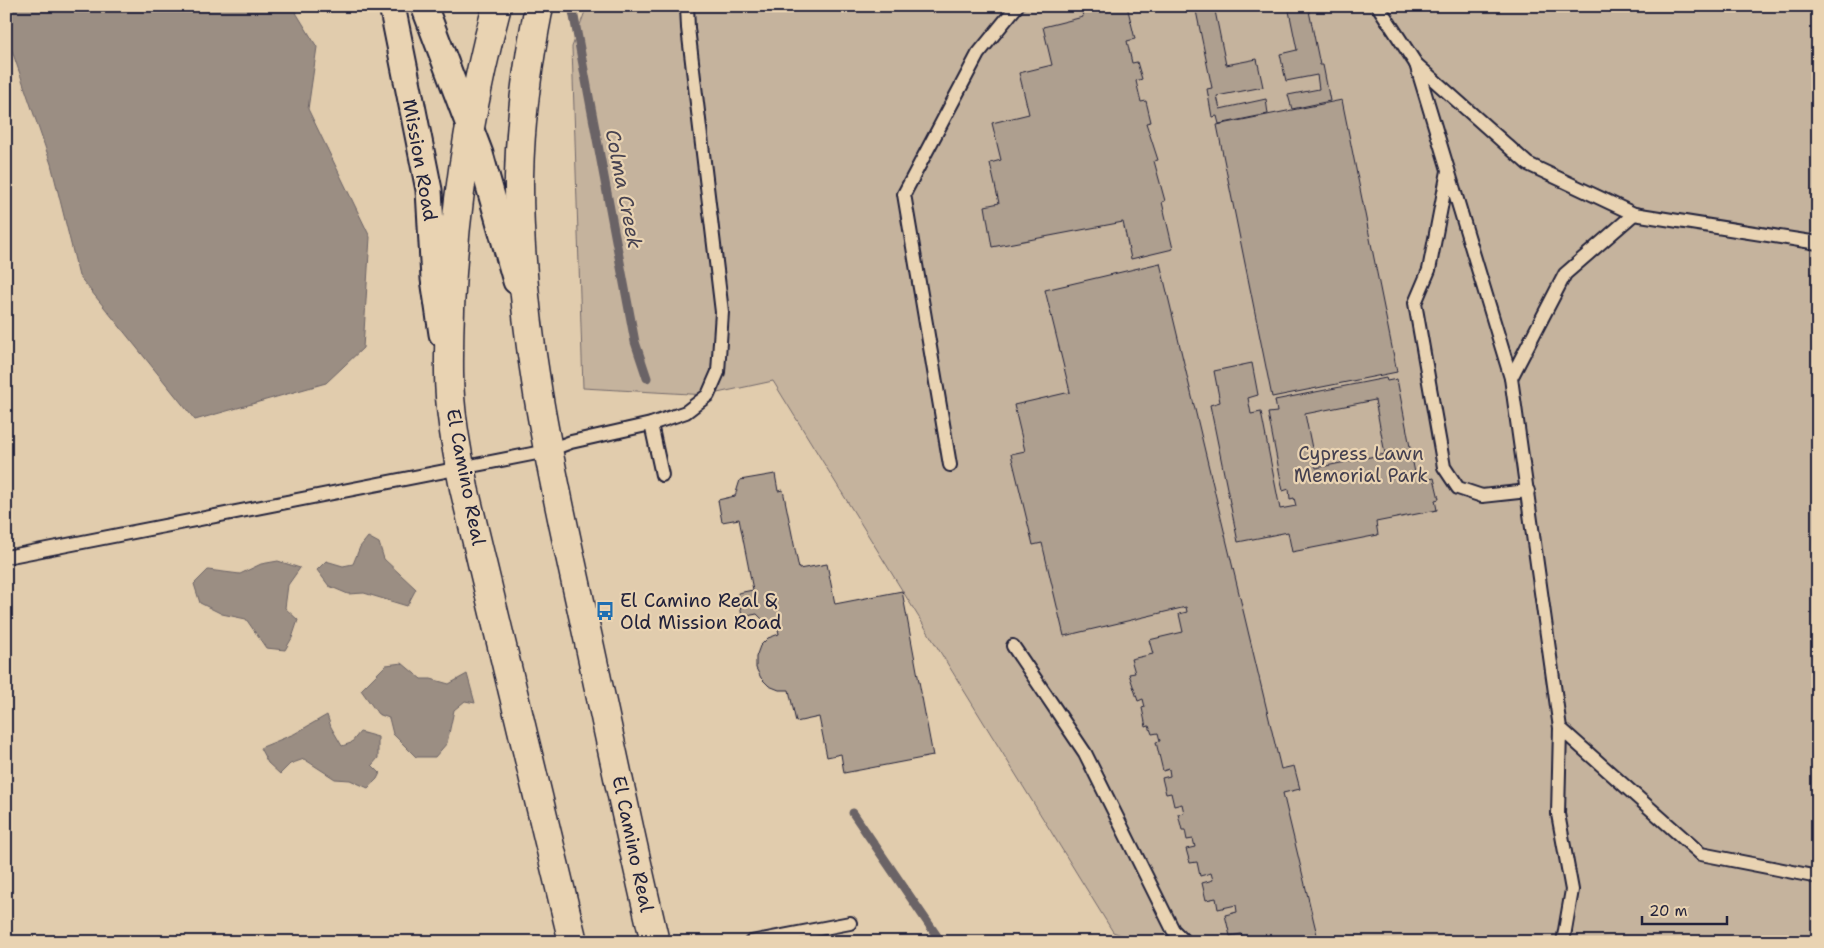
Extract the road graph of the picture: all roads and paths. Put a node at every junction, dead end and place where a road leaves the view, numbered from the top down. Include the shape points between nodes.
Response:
1 (392, 6) edge
2 (424, 6) edge
3 (497, 6) edge
4 (539, 6) edge
5 (687, 6) edge
6 (1018, 6) edge
7 (1378, 6) edge
8 (1416, 64) junction
9 (470, 126) junction
10 (1448, 171) junction
11 (1634, 214) junction
12 (1818, 243) edge
13 (528, 324) junction
14 (448, 373) junction
15 (1512, 378) junction
16 (651, 424) junction
17 (547, 451) junction
18 (950, 465) dead end
19 (461, 468) junction
20 (662, 476) dead end
21 (1528, 491) junction
22 (6, 557) edge
23 (1013, 646) dead end
24 (1560, 728) junction
25 (1818, 877) edge
26 (850, 923) dead end
27 (573, 942) edge
28 (655, 942) edge
29 (751, 942) edge
30 (1185, 942) edge
31 (1563, 942) edge

1 - 14 street, Mission Road via 429,190 434,279
2 - 9 street
3 - 9 main road, El Camino Real
4 - 13 main road, El Camino Real via 523,116 519,174 520,234
5 - 16 lane via 722,312 722,343 718,372 708,395 686,412
6 - 18 lane via 978,54 904,194
7 - 8 lane
8 - 10 lane
8 - 11 lane via 1528,164
9 - 13 street via 496,205
9 - 14 main road, El Camino Real via 455,239
10 - 15 lane
10 - 21 lane via 1429,270 1415,303 1444,467 1458,488 1482,496
11 - 12 lane
11 - 15 lane via 1564,274
13 - 17 main road, El Camino Real
14 - 19 main road, El Camino Real
15 - 21 lane
16 - 17 lane via 571,442
16 - 20 lane
17 - 19 lane
17 - 28 main road, El Camino Real
19 - 22 lane
19 - 27 main road, El Camino Real
21 - 24 lane
23 - 30 lane via 1085,753 1173,930
24 - 25 lane via 1701,854
24 - 31 lane via 1558,814 1572,890
26 - 29 lane

